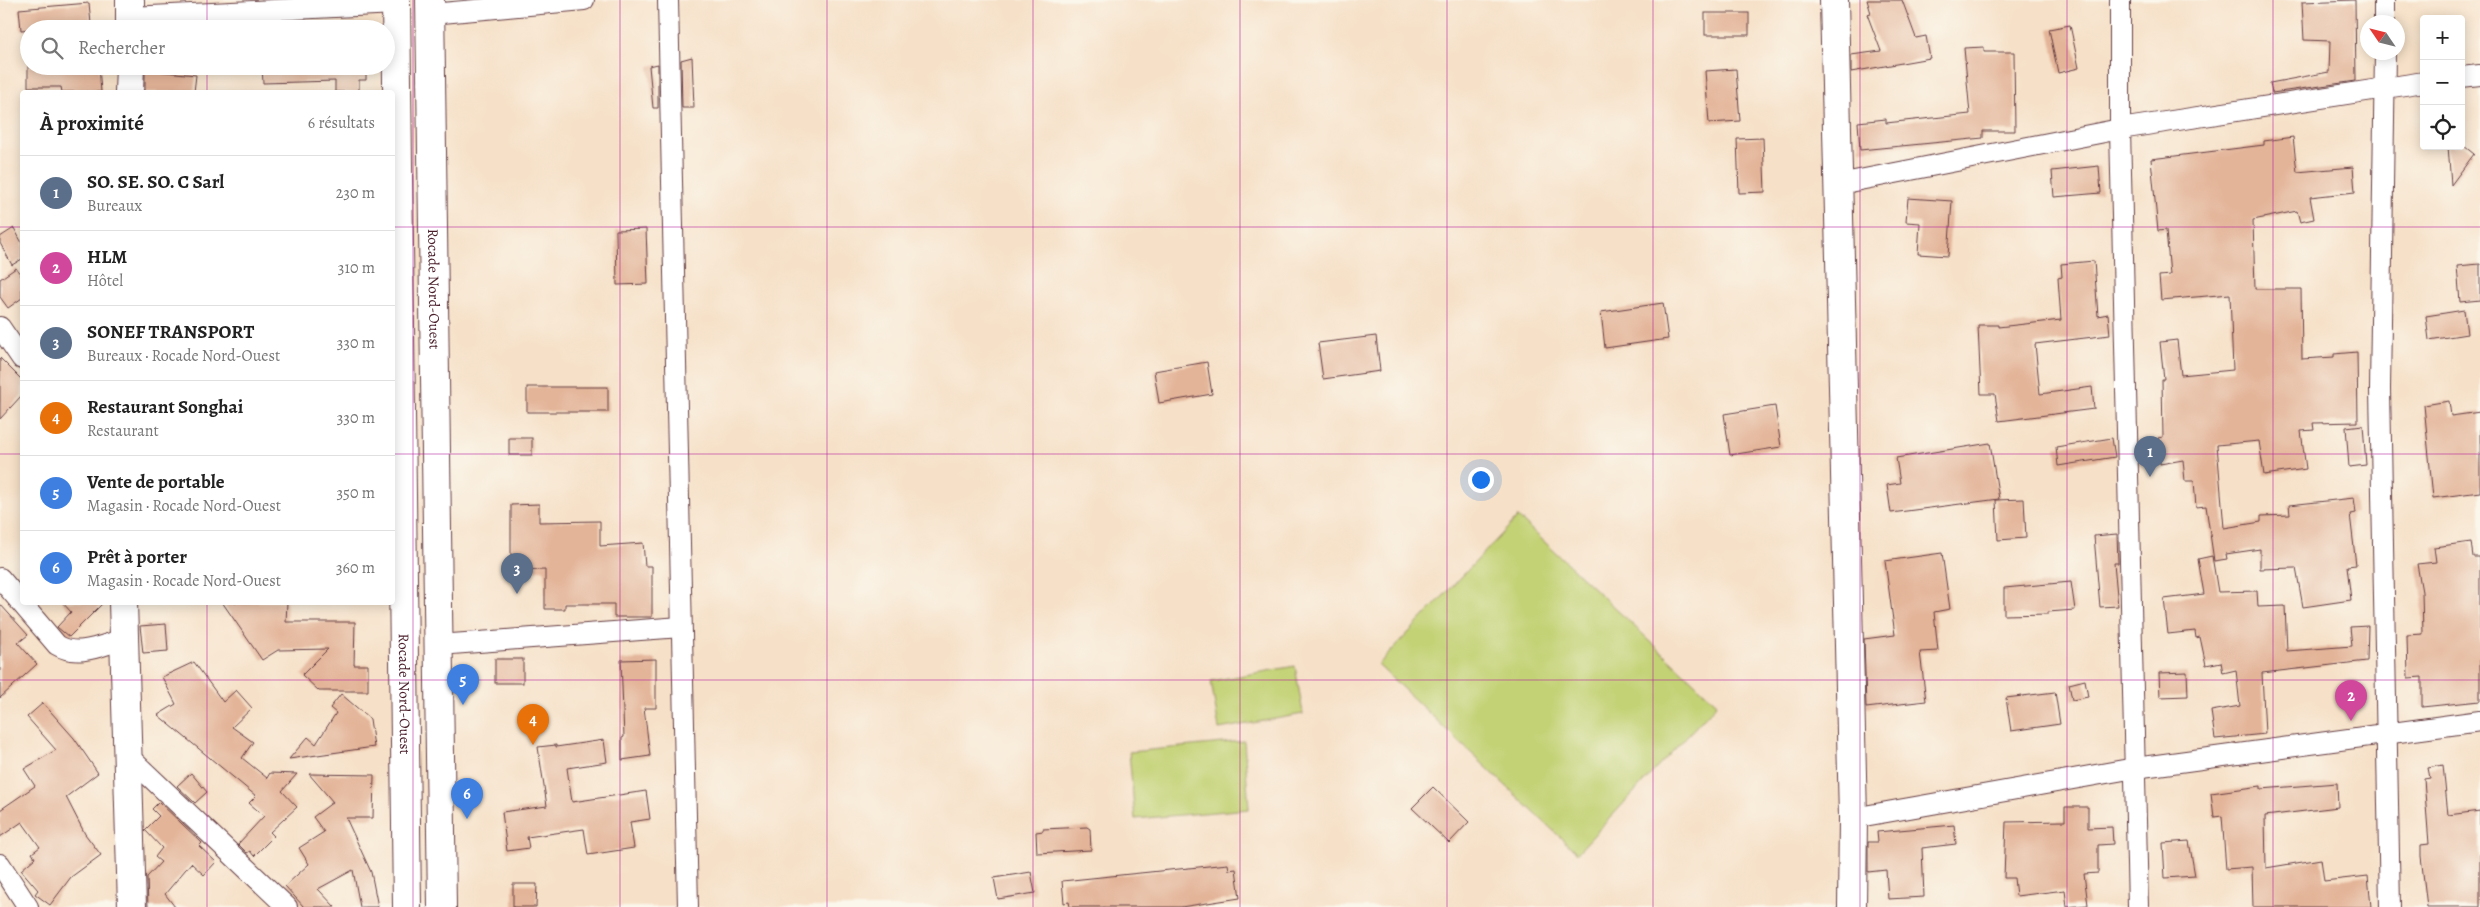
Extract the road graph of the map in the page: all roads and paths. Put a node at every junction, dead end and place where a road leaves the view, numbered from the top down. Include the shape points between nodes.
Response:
1 (584, 0) edge
2 (668, 0) edge
3 (1834, 0) edge
4 (2120, 0) edge
5 (2384, 0) edge
6 (396, 2) edge
7 (430, 7) edge
8 (130, 15) edge
9 (2384, 15) edge
10 (2385, 60) edge
11 (130, 75) edge
12 (2480, 75) edge
13 (2465, 77) edge
14 (2420, 83) edge
15 (2385, 87) junction
16 (129, 90) edge
17 (2120, 129) junction
18 (1839, 184) junction
19 (0, 327) edge
20 (20, 356) edge
21 (0, 578) edge
22 (20, 602) edge
23 (23, 605) edge
24 (123, 605) edge
25 (682, 627) junction
26 (124, 639) junction
27 (438, 645) junction
28 (2480, 721) edge
29 (2386, 733) junction
30 (127, 756) junction
31 (2135, 768) junction
32 (1853, 818) junction
33 (0, 864) edge
34 (28, 907) edge
35 (132, 907) edge
36 (287, 907) edge
37 (407, 907) edge
38 (442, 907) edge
39 (688, 907) edge
40 (1852, 907) edge
41 (2138, 907) edge
42 (2390, 907) edge

1 - 7 street
2 - 25 street
3 - 18 main road
4 - 17 street
5 - 9 street
6 - 8 street
6 - 37 main road, Rocade Nord-Ouest
7 - 27 main road, Rocade Nord-Ouest
10 - 15 street
11 - 16 main road
12 - 13 street
14 - 15 street
15 - 17 street
15 - 29 street via 2380,389
17 - 18 street
17 - 31 street
18 - 32 main road
19 - 20 street
21 - 22 street
23 - 26 street via 66,651 75,653
24 - 26 main road
25 - 27 street
25 - 39 street
26 - 30 main road
27 - 38 main road, Rocade Nord-Ouest
28 - 29 street
29 - 31 street
29 - 42 street
30 - 35 main road
30 - 36 street
31 - 32 street
31 - 41 street
32 - 40 main road
33 - 34 street

